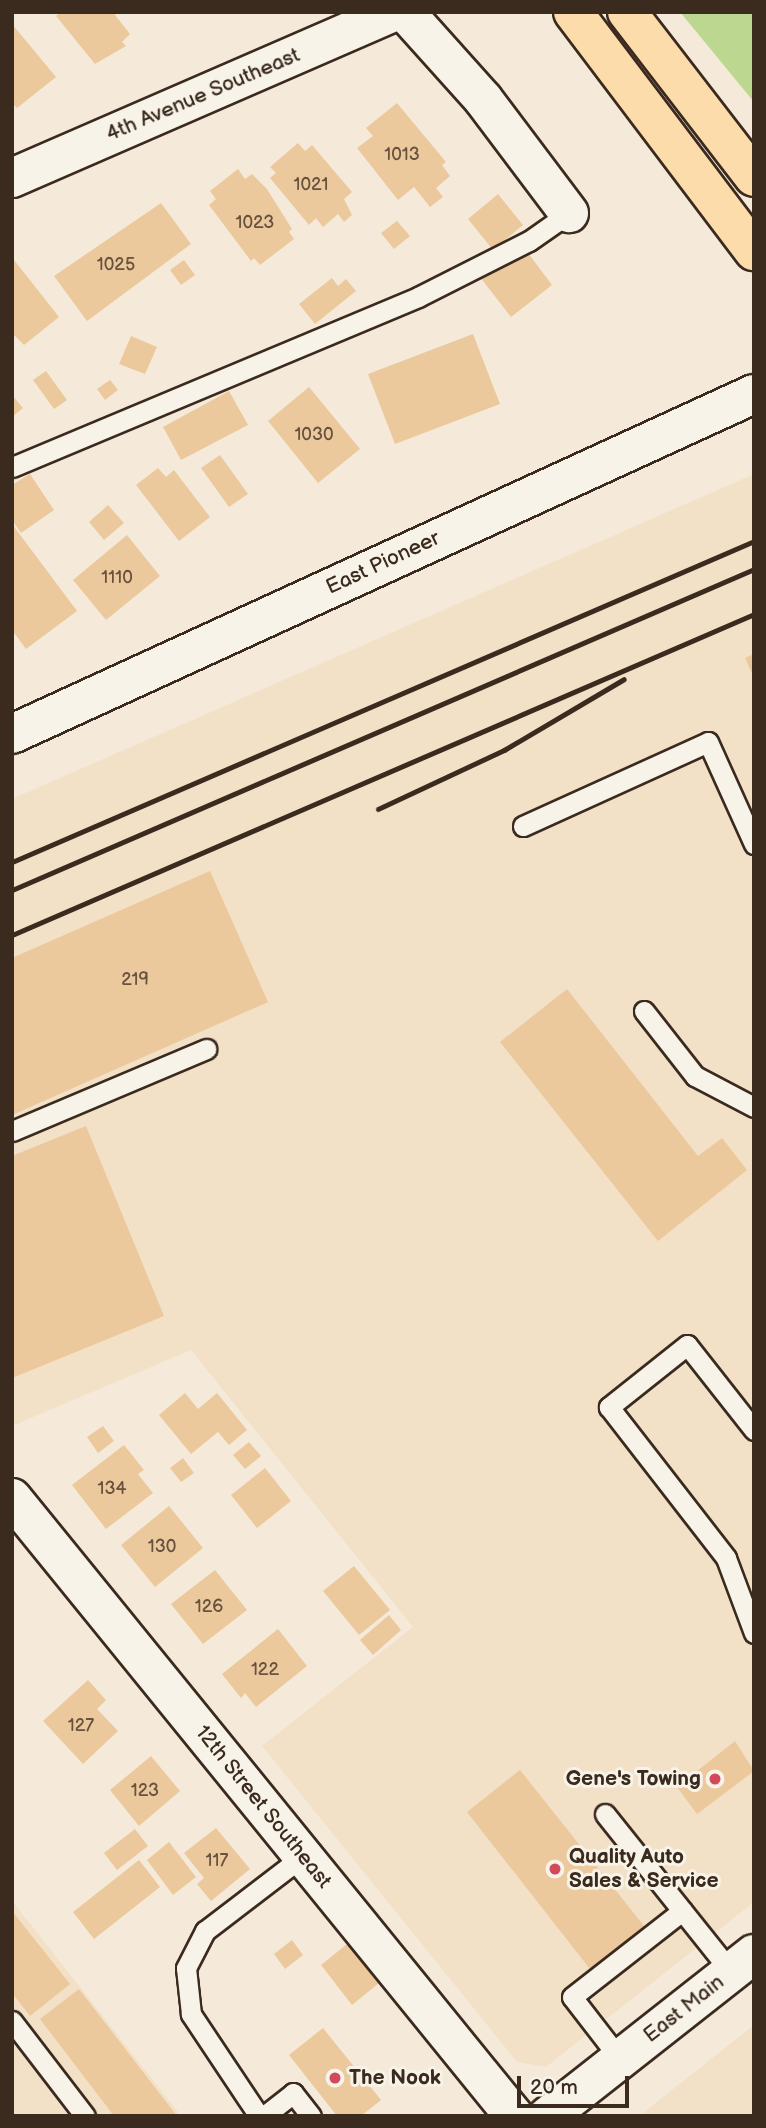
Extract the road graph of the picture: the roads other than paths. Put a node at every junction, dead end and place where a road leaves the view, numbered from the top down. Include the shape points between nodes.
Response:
1 (393, 12) edge
2 (405, 12) edge
3 (573, 12) edge
4 (627, 12) edge
5 (754, 177) edge
6 (12, 178) edge
7 (569, 213) joint
8 (754, 251) edge
9 (754, 394) edge
10 (12, 467) edge
11 (12, 734) edge
12 (523, 825) dead end
13 (754, 844) edge
14 (644, 1011) dead end
15 (206, 1049) dead end
16 (754, 1107) edge
17 (12, 1131) edge
18 (754, 1430) edge
19 (12, 1498) edge
20 (754, 1633) edge
21 (605, 1814) dead end
22 (303, 1856) junction
23 (681, 1911) junction
24 (742, 1963) edge
25 (12, 2021) edge
26 (620, 2059) junction
27 (85, 2116) edge
28 (259, 2116) edge
29 (264, 2116) edge
30 (311, 2116) edge
31 (514, 2116) edge
32 (548, 2116) edge

1 - 6 street, 4th Avenue Southeast
2 - 7 street via 483,99
3 - 8 highway
4 - 5 highway
7 - 10 lane via 529,241 418,297
9 - 11 street, East Pioneer
12 - 13 lane via 708,742
14 - 16 lane via 695,1076
15 - 17 lane
18 - 20 lane via 687,1345 609,1407 726,1558
19 - 22 street, 12th Street Southeast
21 - 23 lane
22 - 28 lane via 205,1931 186,1968 191,2014
22 - 31 street, 12th Street Southeast
23 - 24 lane
23 - 26 lane via 572,1997
24 - 26 street, East Main
25 - 27 lane
26 - 32 street, East Main
29 - 30 lane via 293,2093

